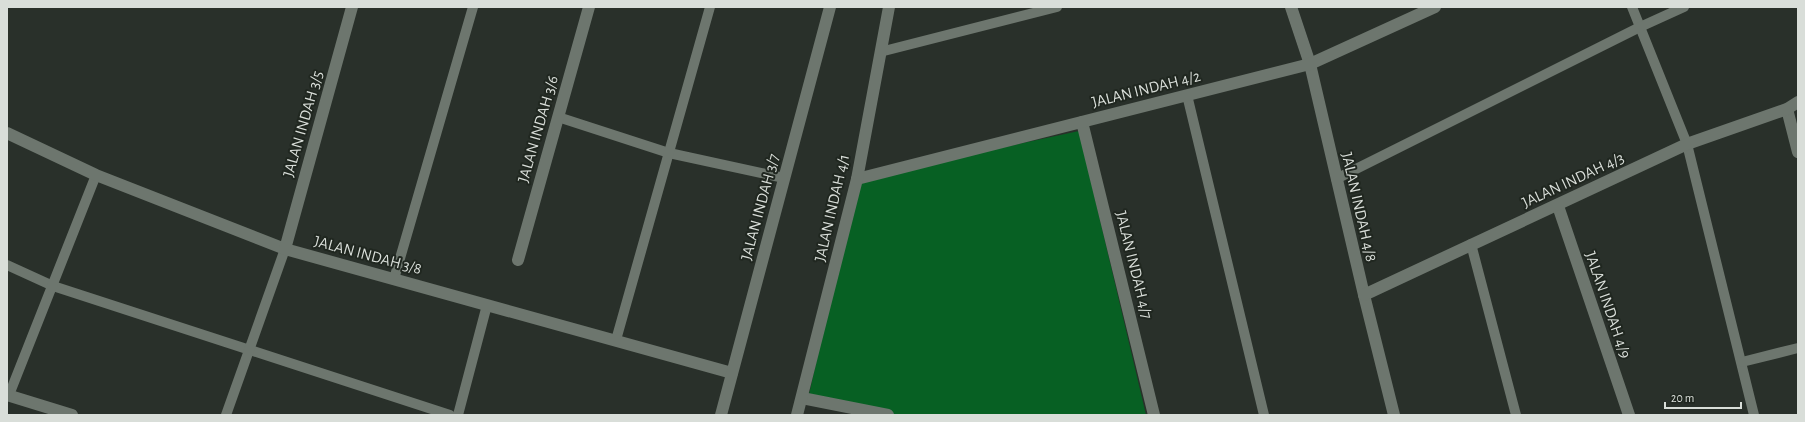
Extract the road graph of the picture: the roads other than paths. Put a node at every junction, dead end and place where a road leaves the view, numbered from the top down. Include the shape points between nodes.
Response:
1 (352, 7) edge
2 (473, 7) edge
3 (589, 7) edge
4 (710, 7) edge
5 (830, 7) edge
6 (889, 7) edge
7 (1057, 7) edge
8 (1291, 7) edge
9 (1435, 7) edge
10 (1632, 7) edge
11 (1684, 7) edge
12 (1640, 27) junction
13 (880, 52) junction
14 (1310, 64) junction
15 (1187, 95) junction
16 (1798, 102) edge
17 (1787, 109) junction
18 (558, 116) junction
19 (1082, 122) junction
20 (7, 133) edge
21 (1687, 144) junction
22 (1798, 152) edge
23 (669, 153) junction
24 (96, 175) junction
25 (784, 178) junction
26 (1336, 179) junction
27 (857, 180) junction
28 (1558, 206) junction
29 (1471, 244) junction
30 (285, 249) junction
31 (518, 260) dead end
32 (7, 265) edge
33 (394, 279) junction
34 (53, 286) junction
35 (1364, 295) junction
36 (487, 305) junction
37 (616, 340) junction
38 (1798, 348) edge
39 (249, 350) junction
40 (1742, 362) junction
41 (732, 373) junction
42 (8, 395) edge
43 (802, 398) junction
44 (72, 415) edge
45 (226, 415) edge
46 (450, 415) edge
47 (458, 415) edge
48 (721, 415) edge
49 (798, 415) edge
50 (888, 415) edge
51 (1154, 415) edge
52 (1264, 415) edge
53 (1394, 415) edge
54 (1516, 415) edge
55 (1628, 415) edge
56 (1754, 415) edge

1 - 30 street, JALAN INDAH 3/5
2 - 33 lane
3 - 18 street, JALAN INDAH 3/6
4 - 23 lane
5 - 25 street, JALAN INDAH 3/7
6 - 13 street, JALAN INDAH 4/1
7 - 13 lane
8 - 14 street, JALAN INDAH 4/8
9 - 14 street, JALAN INDAH 4/2
10 - 12 lane
11 - 12 lane
12 - 21 lane
12 - 26 lane
13 - 27 street, JALAN INDAH 4/1
14 - 15 street, JALAN INDAH 4/2
14 - 26 street, JALAN INDAH 4/8
15 - 19 street, JALAN INDAH 4/2
15 - 52 lane
16 - 17 street, JALAN INDAH 4/3
17 - 21 street, JALAN INDAH 4/3
17 - 22 street
18 - 23 lane
18 - 31 street, JALAN INDAH 3/6
19 - 27 street, JALAN INDAH 4/2
19 - 51 street, JALAN INDAH 4/7
20 - 24 street, JALAN INDAH 3/8
21 - 28 street, JALAN INDAH 4/3
21 - 40 lane
23 - 25 lane
23 - 37 lane
24 - 30 street, JALAN INDAH 3/8
24 - 34 lane
25 - 41 street, JALAN INDAH 3/7
26 - 35 street, JALAN INDAH 4/8
27 - 43 street, JALAN INDAH 4/1
28 - 29 street, JALAN INDAH 4/3
28 - 55 street, JALAN INDAH 4/9
29 - 35 street, JALAN INDAH 4/3
29 - 54 lane
30 - 33 street, JALAN INDAH 3/8
30 - 39 lane
32 - 34 lane
33 - 36 street, JALAN INDAH 3/8
34 - 39 lane
34 - 42 lane
35 - 53 street, JALAN INDAH 4/8
36 - 37 street, JALAN INDAH 3/8
36 - 47 lane
37 - 41 street, JALAN INDAH 3/8
38 - 40 lane
39 - 45 lane
39 - 46 lane
40 - 56 lane
41 - 48 street, JALAN INDAH 3/7
42 - 44 street
43 - 49 street, JALAN INDAH 4/1
43 - 50 street

